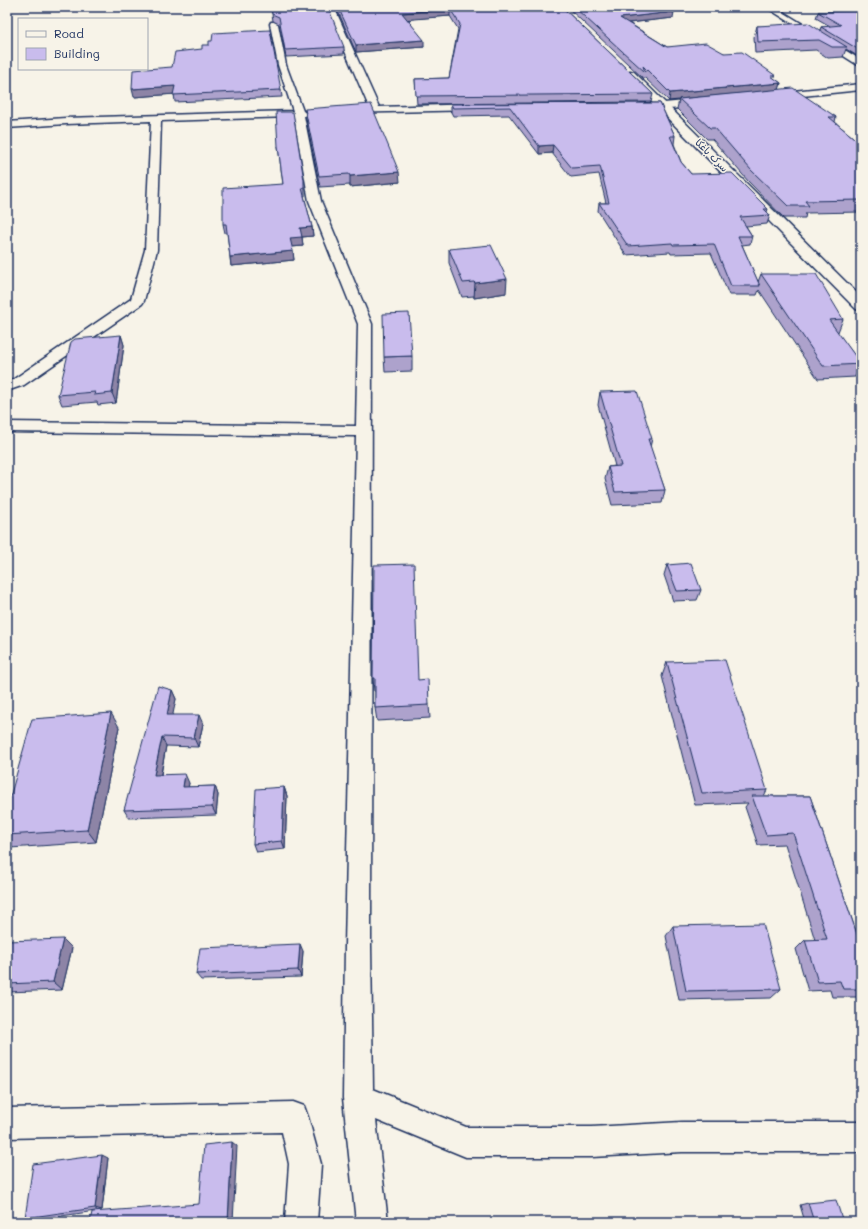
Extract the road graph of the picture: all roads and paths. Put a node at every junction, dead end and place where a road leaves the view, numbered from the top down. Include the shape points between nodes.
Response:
1 (330, 7) edge
2 (770, 7) edge
3 (274, 24) edge
4 (861, 64) edge
5 (624, 68) edge
6 (861, 87) edge
7 (766, 96) edge
8 (719, 101) edge
9 (633, 106) edge
10 (664, 106) junction
11 (485, 107) edge
12 (375, 109) junction
13 (337, 112) edge
14 (307, 114) junction
15 (156, 119) junction
16 (7, 125) edge
17 (861, 305) edge
18 (7, 386) edge
19 (7, 427) edge
20 (364, 431) junction
21 (358, 1098) junction
22 (7, 1124) edge
23 (861, 1137) edge
24 (301, 1222) edge
25 (372, 1222) edge

1 - 12 street
2 - 4 street
3 - 14 street via 282,65
5 - 10 street, سرک باغکا
6 - 7 street
8 - 10 street
9 - 10 street
10 - 17 street, سرک باغکا
11 - 12 street
12 - 13 street
14 - 15 street
14 - 20 street via 315,201 365,324
15 - 16 street
15 - 18 street via 151,250 137,301 19,382
19 - 20 street
20 - 21 street
21 - 23 street via 466,1142
21 - 25 street
22 - 24 street via 293,1117 305,1164

